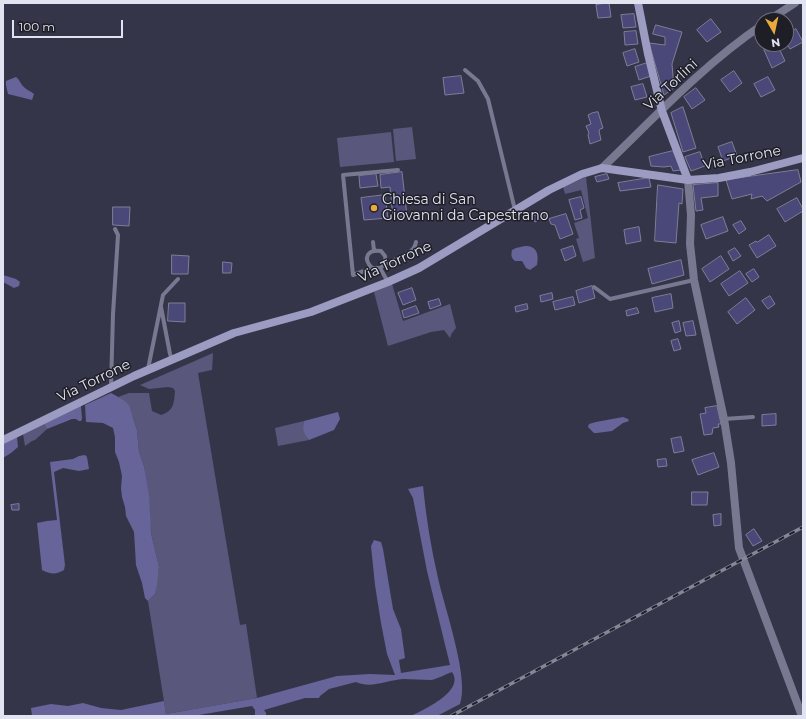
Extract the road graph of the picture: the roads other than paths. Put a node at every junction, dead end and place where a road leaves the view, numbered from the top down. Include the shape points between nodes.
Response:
1 (638, 3) edge
2 (794, 3) edge
3 (781, 12) edge
4 (754, 30) edge
5 (465, 70) dead end
6 (662, 111) junction
7 (803, 158) edge
8 (602, 168) junction
9 (398, 170) dead end
10 (688, 180) junction
11 (516, 211) junction
12 (115, 229) dead end
13 (373, 242) dead end
14 (416, 242) dead end
15 (374, 250) junction
16 (386, 262) junction
17 (372, 268) junction
18 (380, 268) junction
19 (178, 278) dead end
20 (694, 280) junction
21 (388, 282) junction
22 (594, 287) dead end
23 (161, 305) junction
24 (173, 360) junction
25 (148, 370) junction
26 (111, 387) junction
27 (753, 418) dead end
28 (724, 419) junction
29 (3, 440) edge
30 (802, 716) edge

1 - 6 main road
2 - 3 street
4 - 6 street, Via Torlini via 698,76
5 - 11 lane via 478,81 488,99
6 - 8 street, Via Torlini
6 - 10 main road
7 - 10 main road, Via Torrone via 719,178
8 - 10 main road, Via Torrone
8 - 11 main road, Via Torrone via 582,174 549,190
9 - 17 lane via 343,175 353,275
10 - 20 street
11 - 21 main road, Via Torrone via 418,268
12 - 26 lane via 118,235
13 - 15 lane
14 - 16 lane via 411,252
15 - 16 lane via 381,251
15 - 17 lane via 369,252 366,258 367,264
16 - 18 lane
17 - 18 lane
18 - 21 lane
19 - 23 lane via 163,295
20 - 22 lane via 610,299
20 - 28 street
21 - 24 main road, Via Torrone via 311,312 234,333
23 - 24 lane
23 - 25 lane
24 - 25 main road, Via Torrone
25 - 26 main road, Via Torrone
26 - 29 main road, Via Torrone
27 - 28 lane
28 - 30 street via 739,548

